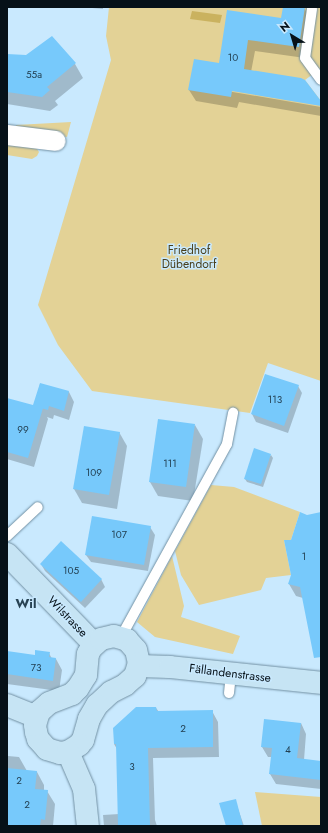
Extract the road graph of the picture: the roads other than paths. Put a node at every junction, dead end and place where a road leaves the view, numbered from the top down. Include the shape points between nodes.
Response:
1 (312, 9) dead end
2 (321, 80) edge
3 (7, 135) edge
4 (56, 141) dead end
5 (233, 413) dead end
6 (38, 507) dead end
7 (7, 536) edge
8 (7, 554) edge
9 (121, 637) junction
10 (94, 644) junction
11 (139, 666) junction
12 (321, 683) edge
13 (7, 705) edge
14 (37, 717) junction
15 (68, 752) junction
16 (88, 826) edge

1 - 2 lane via 305,58
3 - 4 street
5 - 9 lane via 227,444
6 - 7 lane
8 - 10 main road, Wilstrasse
9 - 10 main road via 107,637
9 - 11 main road via 136,650
10 - 14 main road via 88,654 86,675 78,688 72,694 44,707
11 - 12 main road, Fällandenstrasse via 170,667 230,684
11 - 15 main road via 131,681 111,692 98,704 83,740
13 - 14 main road
14 - 15 main road via 36,732 42,744 53,751
15 - 16 main road via 84,789

